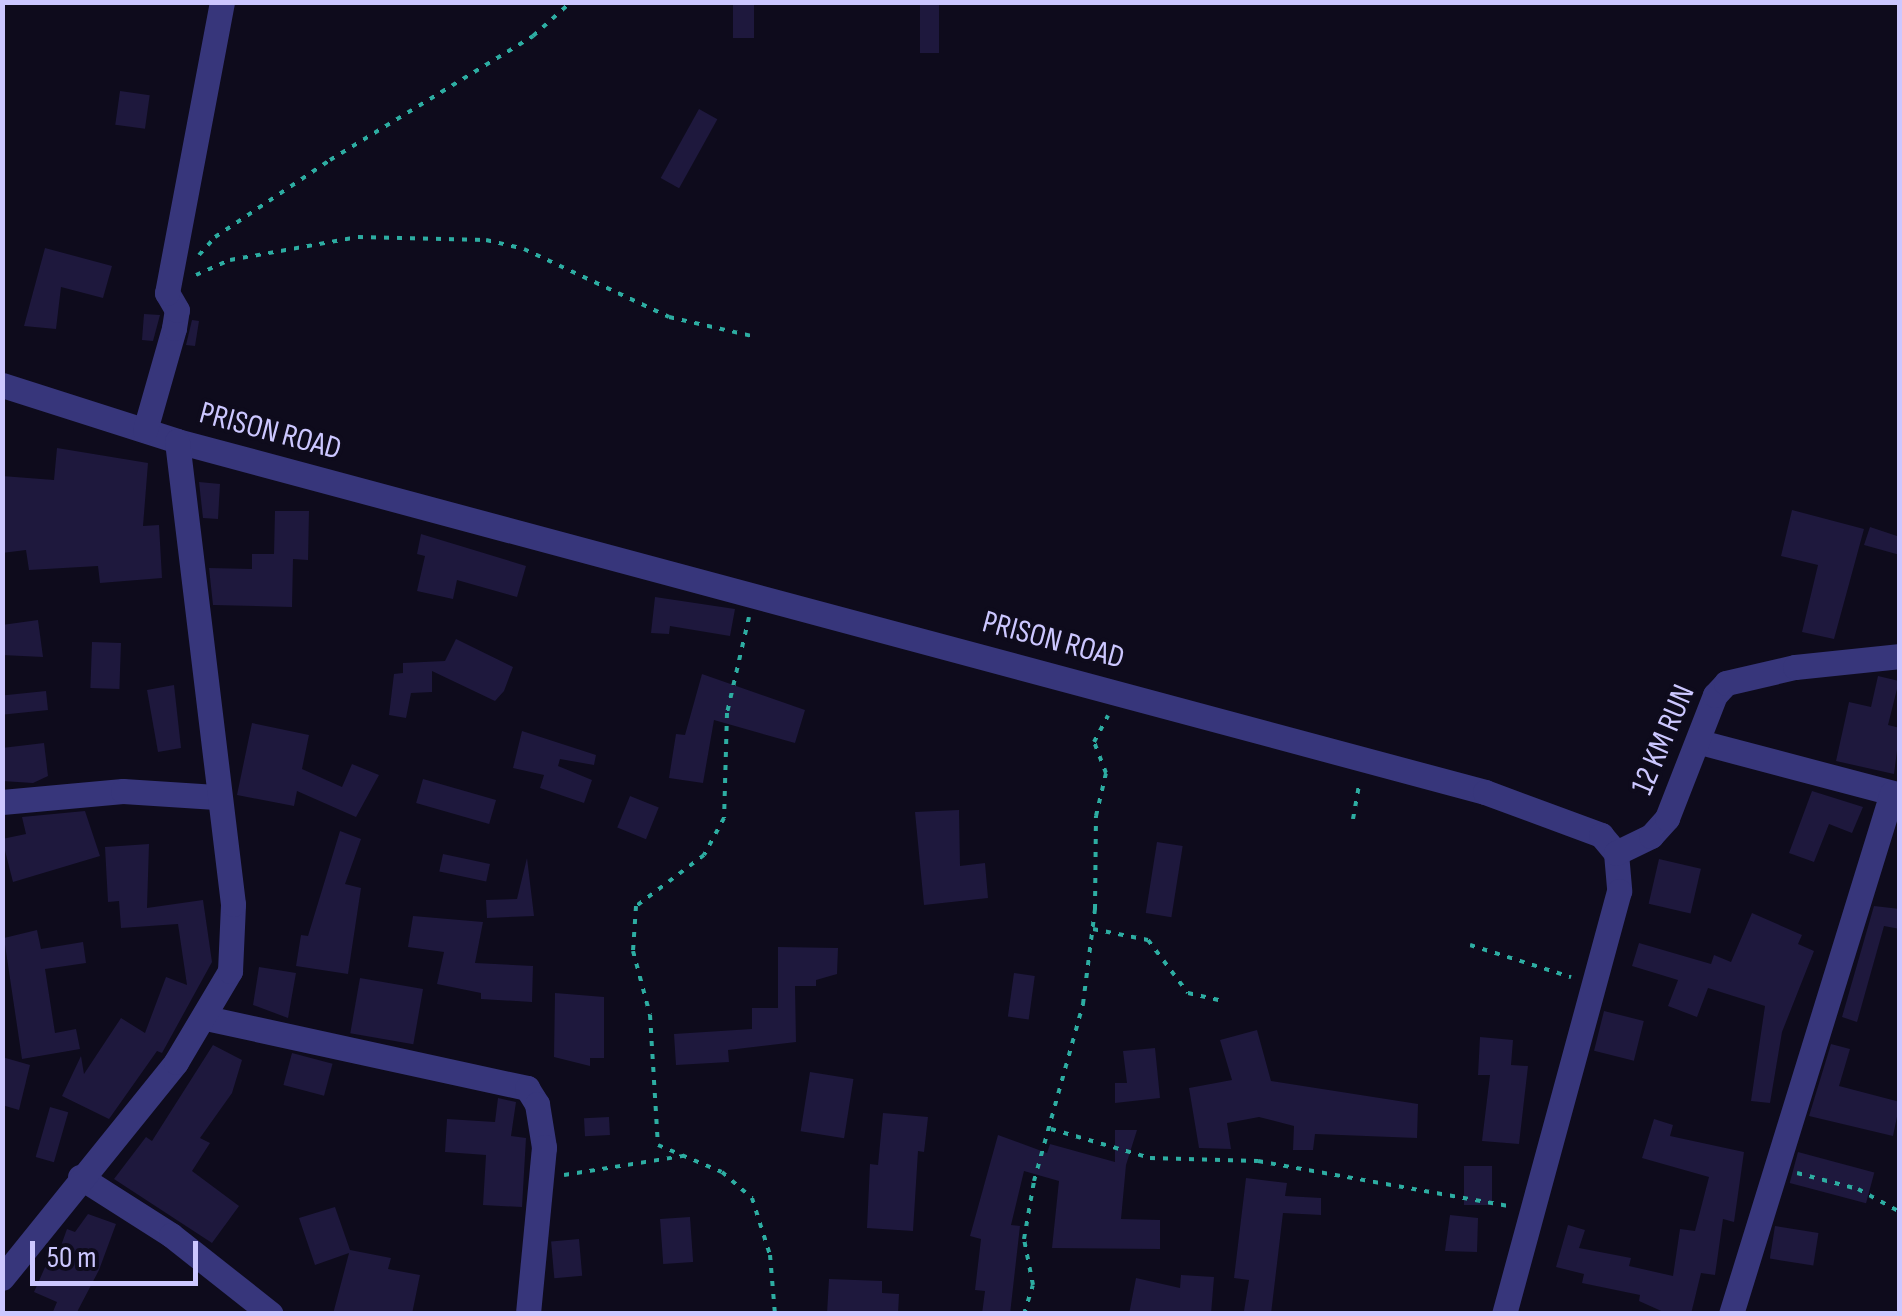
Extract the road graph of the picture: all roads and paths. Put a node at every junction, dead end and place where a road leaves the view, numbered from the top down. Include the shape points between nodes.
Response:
1 (222, 2) edge
2 (571, 2) edge
3 (167, 293) junction
4 (756, 337) dead end
5 (2, 385) edge
6 (146, 430) junction
7 (177, 441) junction
8 (754, 594) junction
9 (1900, 656) edge
10 (1120, 693) junction
11 (1700, 742) junction
12 (1364, 760) junction
13 (1896, 794) edge
14 (216, 797) junction
15 (2, 802) edge
16 (1353, 819) dead end
17 (1616, 853) junction
18 (1093, 929) junction
19 (1470, 945) dead end
20 (1594, 985) junction
21 (1224, 1000) dead end
22 (206, 1018) junction
23 (1051, 1129) junction
24 (683, 1156) junction
25 (1773, 1166) junction
26 (80, 1177) junction
27 (542, 1179) junction
28 (1531, 1211) junction
29 (1900, 1212) edge
30 (7, 1263) edge
31 (244, 1305) edge
32 (271, 1314) edge
33 (528, 1314) edge
34 (775, 1314) edge
35 (1024, 1314) edge
36 (1504, 1314) edge
37 (1731, 1314) edge

1 - 3 street
2 - 3 path via 533,36 216,237
3 - 4 path via 230,260 358,237 486,240 524,249 669,318
3 - 6 street via 177,310
5 - 6 street, PRISON ROAD
6 - 7 street, PRISON ROAD
7 - 8 street, PRISON ROAD
7 - 14 street
8 - 10 street, PRISON ROAD
8 - 24 path via 727,713 724,818 704,855 636,906 633,951 650,1015 658,1145
9 - 11 street, 12 KM RUN via 1794,667 1726,684 1715,695
10 - 12 street, PRISON ROAD
10 - 18 path via 1094,742 1106,773 1096,816
11 - 13 street
11 - 17 street, 12 KM RUN via 1667,818 1652,836
12 - 16 path
12 - 17 street, PRISON ROAD via 1586,826
13 - 25 street
14 - 15 street via 124,791
14 - 22 street via 235,936 230,970
17 - 20 street via 1620,891
18 - 21 path via 1148,940 1188,992
18 - 23 path via 1073,1057
19 - 20 path
20 - 28 street
22 - 26 street
22 - 27 street via 527,1088 542,1125
23 - 28 path via 1150,1158 1258,1161
23 - 35 path via 1024,1239 1033,1285
24 - 27 path
24 - 34 path via 722,1172 752,1198 770,1255
25 - 29 path via 1858,1190
25 - 37 street
26 - 30 street
26 - 31 street via 171,1235
27 - 33 street
28 - 36 street
31 - 32 street

